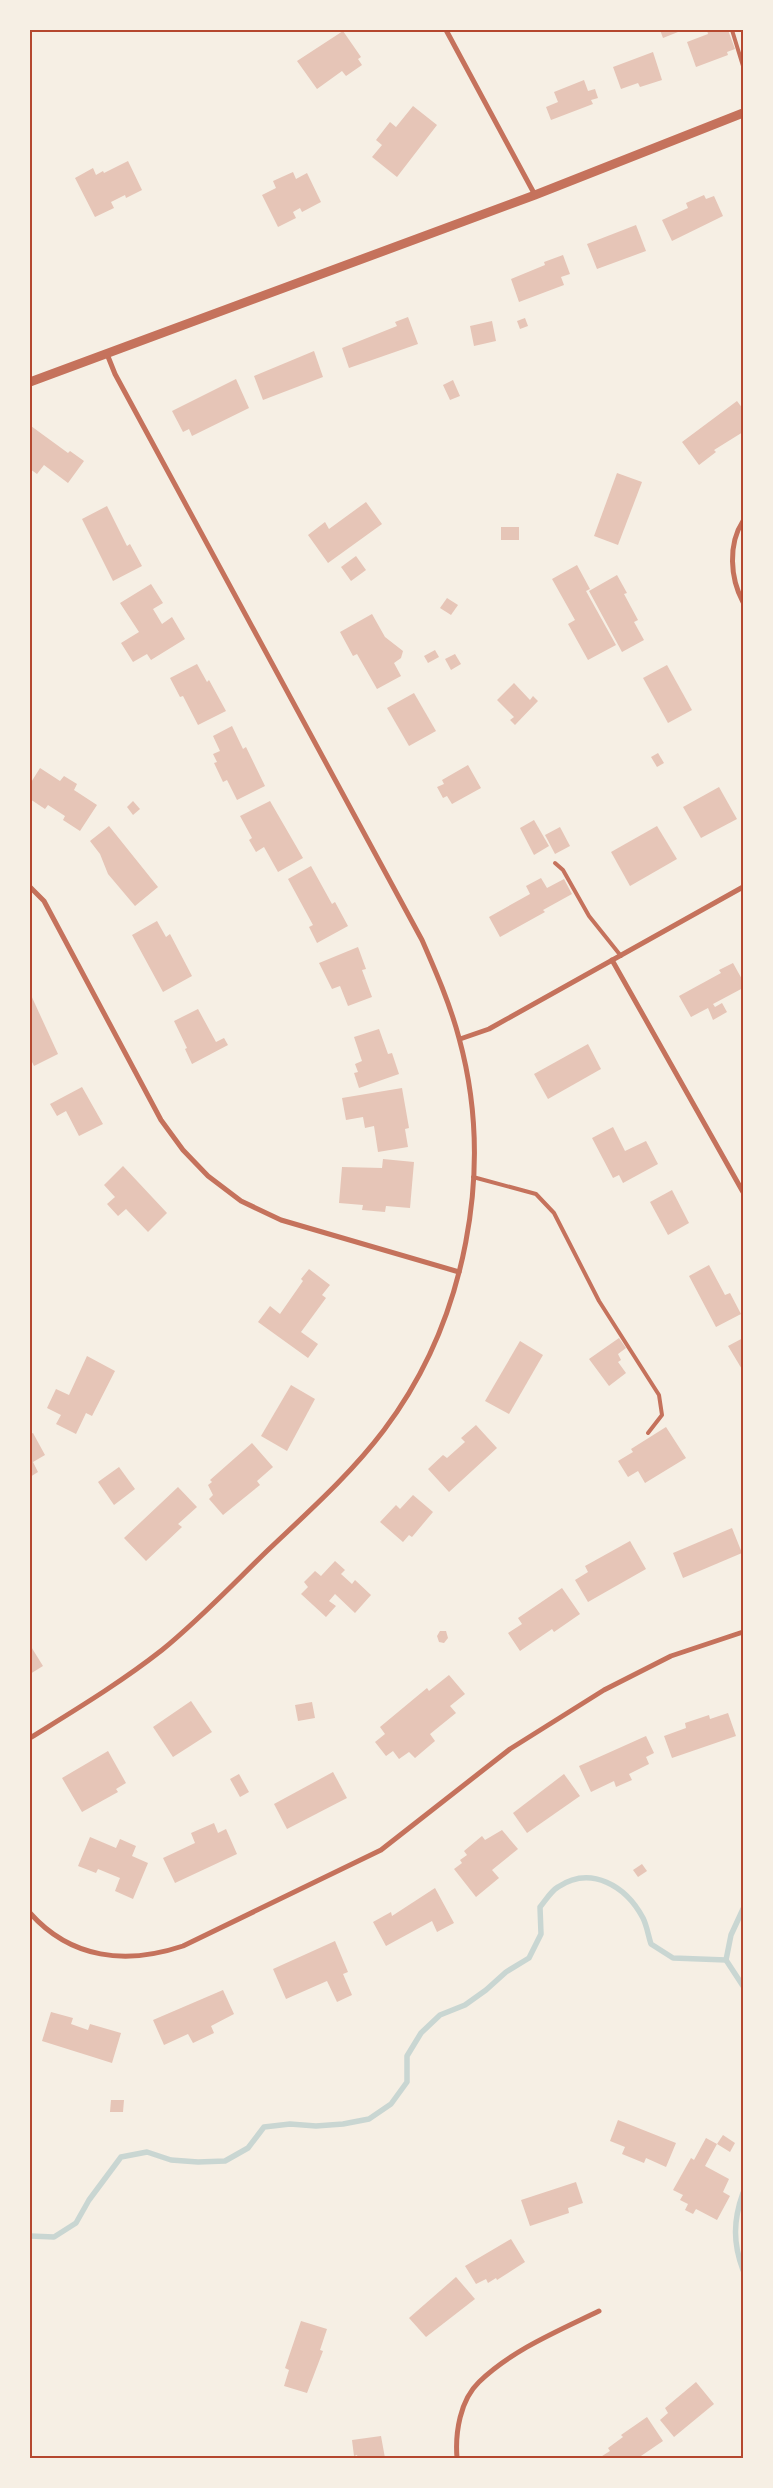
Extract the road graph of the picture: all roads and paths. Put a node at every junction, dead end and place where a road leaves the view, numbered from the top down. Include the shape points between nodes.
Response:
1 (446, 30) edge
2 (732, 30) edge
3 (743, 66) edge
4 (743, 113) edge
5 (535, 195) junction
6 (107, 354) junction
7 (30, 382) edge
8 (743, 521) edge
9 (743, 602) edge
10 (555, 863) dead end
11 (30, 887) edge
12 (743, 887) edge
13 (620, 956) junction
14 (612, 960) junction
15 (460, 1039) junction
16 (473, 1177) junction
17 (743, 1192) edge
18 (459, 1272) junction
19 (648, 1434) dead end
20 (743, 1632) edge
21 (30, 1738) edge
22 (30, 1913) edge
23 (599, 2311) dead end
24 (457, 2458) edge

1 - 5 street
2 - 3 lane
4 - 5 street
5 - 6 street
6 - 7 street
6 - 15 street via 422,940 445,992
8 - 9 street via 738,528 732,561
10 - 13 lane via 563,870 589,916
11 - 18 street via 44,901 161,1120 182,1150 208,1176 241,1201 281,1220
12 - 13 street
13 - 14 street
14 - 15 street via 489,1028
14 - 17 street
15 - 16 street via 471,1102
16 - 18 street
16 - 19 lane via 536,1194 554,1213 599,1301 659,1395 662,1415
18 - 21 street via 440,1331 415,1382 385,1429 343,1478 164,1648 112,1687
20 - 22 street via 670,1656 604,1690 510,1749 381,1850 183,1946 161,1954 129,1958 97,1954 71,1945 43,1928
23 - 24 street via 537,2342 478,2383 459,2423

